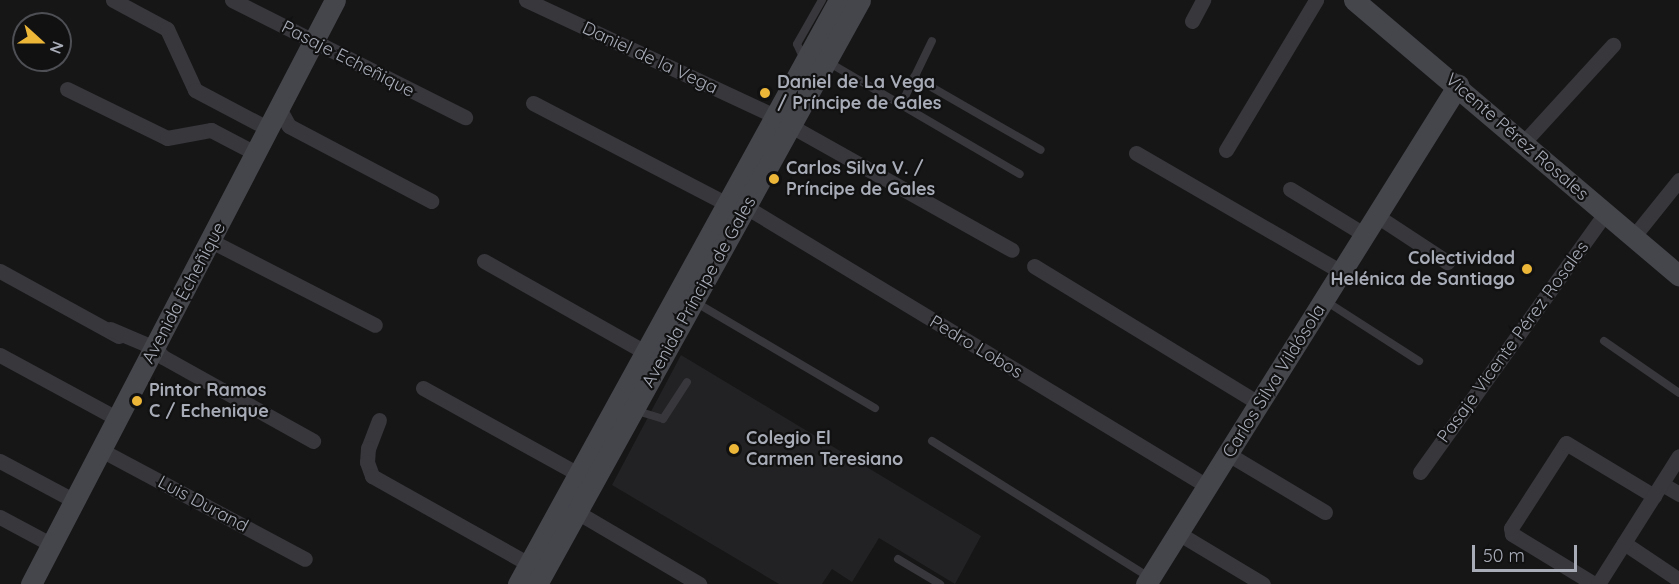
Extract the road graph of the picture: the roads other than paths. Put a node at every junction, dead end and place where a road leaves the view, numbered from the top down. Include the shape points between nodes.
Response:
1 (113, 0) edge
2 (232, 0) edge
3 (334, 0) edge
4 (526, 0) edge
5 (822, 0) edge
6 (839, 0) edge
7 (861, 0) edge
8 (1203, 0) edge
9 (1316, 0) edge
10 (1354, 0) edge
11 (1192, 21) dead end
12 (932, 41) dead end
13 (315, 42) junction
14 (1613, 45) dead end
15 (816, 61) junction
16 (914, 77) junction
17 (1458, 85) junction
18 (67, 89) dead end
19 (533, 103) dead end
20 (901, 105) junction
21 (465, 117) dead end
22 (783, 121) junction
23 (277, 122) junction
24 (1524, 142) junction
25 (1041, 150) dead end
26 (1226, 150) dead end
27 (1136, 153) dead end
28 (257, 154) junction
29 (1020, 174) dead end
30 (1679, 180) edge
31 (1290, 189) dead end
32 (431, 201) dead end
33 (736, 206) junction
34 (1606, 212) junction
35 (1377, 216) junction
36 (1365, 235) junction
37 (1634, 236) junction
38 (211, 241) junction
39 (1012, 250) dead end
40 (484, 261) dead end
41 (1447, 262) dead end
42 (1034, 266) dead end
43 (0, 271) edge
44 (1341, 272) junction
45 (1679, 276) edge
46 (1324, 300) junction
47 (694, 301) junction
48 (375, 325) dead end
49 (1604, 341) dead end
50 (645, 352) junction
51 (156, 354) junction
52 (0, 355) edge
53 (1419, 361) dead end
54 (687, 382) dead end
55 (423, 388) dead end
56 (1679, 393) edge
57 (1260, 404) junction
58 (875, 408) dead end
59 (633, 410) junction
60 (118, 419) junction
61 (379, 420) dead end
62 (313, 441) dead end
63 (932, 441) dead end
64 (101, 450) junction
65 (1228, 454) junction
66 (1679, 456) edge
67 (0, 461) edge
68 (1420, 472) dead end
69 (578, 474) junction
70 (1207, 486) junction
71 (1658, 490) junction
72 (1679, 494) edge
73 (75, 501) junction
74 (577, 512) junction
75 (1325, 512) dead end
76 (0, 517) edge
77 (1178, 533) junction
78 (1624, 543) junction
79 (52, 544) junction
80 (305, 559) dead end
81 (898, 559) dead end
82 (529, 564) junction
83 (1679, 580) edge
84 (1148, 581) edge
85 (31, 584) edge
86 (518, 584) edge
87 (537, 584) edge
88 (699, 584) edge
89 (940, 584) edge
90 (1263, 584) edge
91 (1596, 584) edge

1 - 23 street via 167,28 195,90
2 - 13 street, Pasaje Echeñique
3 - 13 main road, Avenida Echeñique
4 - 22 street, Daniel de la Vega
5 - 15 lane via 797,44
6 - 15 main road, Avenida Príncipe de Gales
7 - 15 main road, Avenida Príncipe de Gales
8 - 11 street
9 - 26 street
10 - 17 main road, Vicente Pérez Rosales
12 - 16 lane
13 - 21 street, Pasaje Echeñique
13 - 23 main road, Avenida Echeñique
14 - 24 street
15 - 20 lane
15 - 22 main road, Avenida Príncipe de Gales
16 - 20 lane
16 - 25 lane
17 - 24 main road, Vicente Pérez Rosales
17 - 35 main road, Carlos Silva Vildósola
18 - 28 street via 167,138 211,130
19 - 33 street, Pedro Lobos
20 - 29 lane
22 - 33 main road, Avenida Príncipe de Gales
22 - 39 street, Daniel de la Vega
23 - 28 main road, Avenida Echeñique
23 - 32 street
24 - 34 main road, Vicente Pérez Rosales
27 - 44 street
28 - 38 main road, Avenida Echeñique
30 - 37 street
31 - 36 street
33 - 47 main road, Avenida Príncipe de Gales
33 - 50 main road, Avenida Príncipe de Gales
33 - 70 street, Pedro Lobos
34 - 37 main road, Vicente Pérez Rosales
34 - 68 street, Pasaje Vicente Pérez Rosales
35 - 36 main road, Carlos Silva Vildósola
35 - 41 street
36 - 44 main road, Carlos Silva Vildósola
37 - 45 main road, Vicente Pérez Rosales
38 - 48 street
38 - 51 main road, Avenida Echeñique
40 - 50 street
42 - 57 street
43 - 51 street
44 - 46 main road, Carlos Silva Vildósola
46 - 53 lane
46 - 57 main road, Carlos Silva Vildósola
47 - 58 lane
47 - 59 main road, Avenida Príncipe de Gales
49 - 56 lane
50 - 69 main road, Avenida Príncipe de Gales
51 - 60 main road, Avenida Echeñique
51 - 62 street
52 - 60 street
54 - 59 lane via 663,419
55 - 69 street
57 - 65 main road, Carlos Silva Vildósola
59 - 74 main road, Avenida Príncipe de Gales
60 - 64 main road, Avenida Echeñique
61 - 82 street via 368,448 372,476
63 - 84 lane
64 - 73 main road, Avenida Echeñique
64 - 80 street, Luis Durand
65 - 70 main road, Carlos Silva Vildósola
65 - 75 street
66 - 71 street
67 - 73 street
69 - 82 main road, Avenida Príncipe de Gales
70 - 77 main road, Carlos Silva Vildósola
71 - 72 street
71 - 78 street
71 - 91 street via 1566,443 1511,528 1512,534
73 - 79 main road, Avenida Echeñique
74 - 87 main road, Avenida Príncipe de Gales
74 - 88 street
76 - 79 street
77 - 84 main road, Carlos Silva Vildósola
77 - 90 street
78 - 83 street
78 - 91 street
79 - 85 main road, Avenida Echeñique
81 - 89 lane
82 - 86 main road, Avenida Príncipe de Gales

